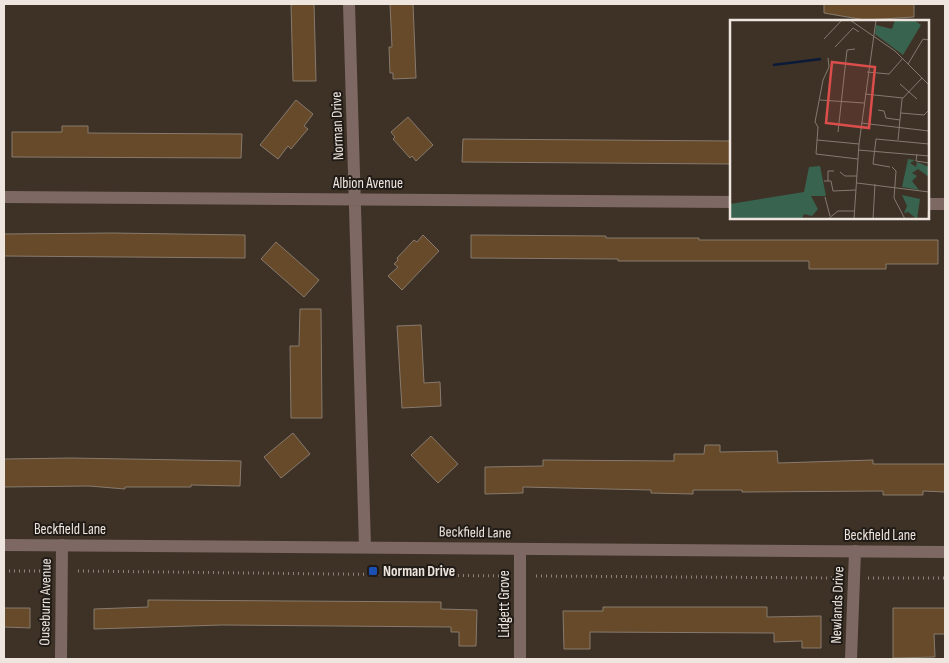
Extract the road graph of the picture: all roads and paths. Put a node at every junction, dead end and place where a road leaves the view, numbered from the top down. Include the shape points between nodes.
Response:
1 (350, 4) edge
2 (4, 197) edge
3 (355, 199) junction
4 (730, 202) edge
5 (929, 204) edge
6 (945, 204) edge
7 (4, 545) edge
8 (62, 545) junction
9 (365, 547) junction
10 (520, 549) junction
11 (855, 551) junction
12 (945, 552) edge
13 (4, 571) edge
14 (62, 571) junction
15 (520, 576) junction
16 (854, 578) junction
17 (945, 578) edge
18 (61, 659) edge
19 (520, 659) edge
20 (851, 659) edge

1 - 3 street, Norman Drive
2 - 3 street, Albion Avenue
3 - 4 street, Albion Avenue
3 - 9 street, Norman Drive
5 - 6 street
7 - 8 street, Beckfield Lane
8 - 9 street, Beckfield Lane
8 - 14 street, Ouseburn Avenue
9 - 10 street, Beckfield Lane
10 - 11 street, Beckfield Lane
10 - 15 street, Lidgett Grove
11 - 12 street, Beckfield Lane
11 - 16 street, Newlands Drive
13 - 14 path
14 - 15 path
14 - 18 street, Ouseburn Avenue
15 - 16 path
15 - 19 street, Lidgett Grove
16 - 17 path
16 - 20 street, Newlands Drive

